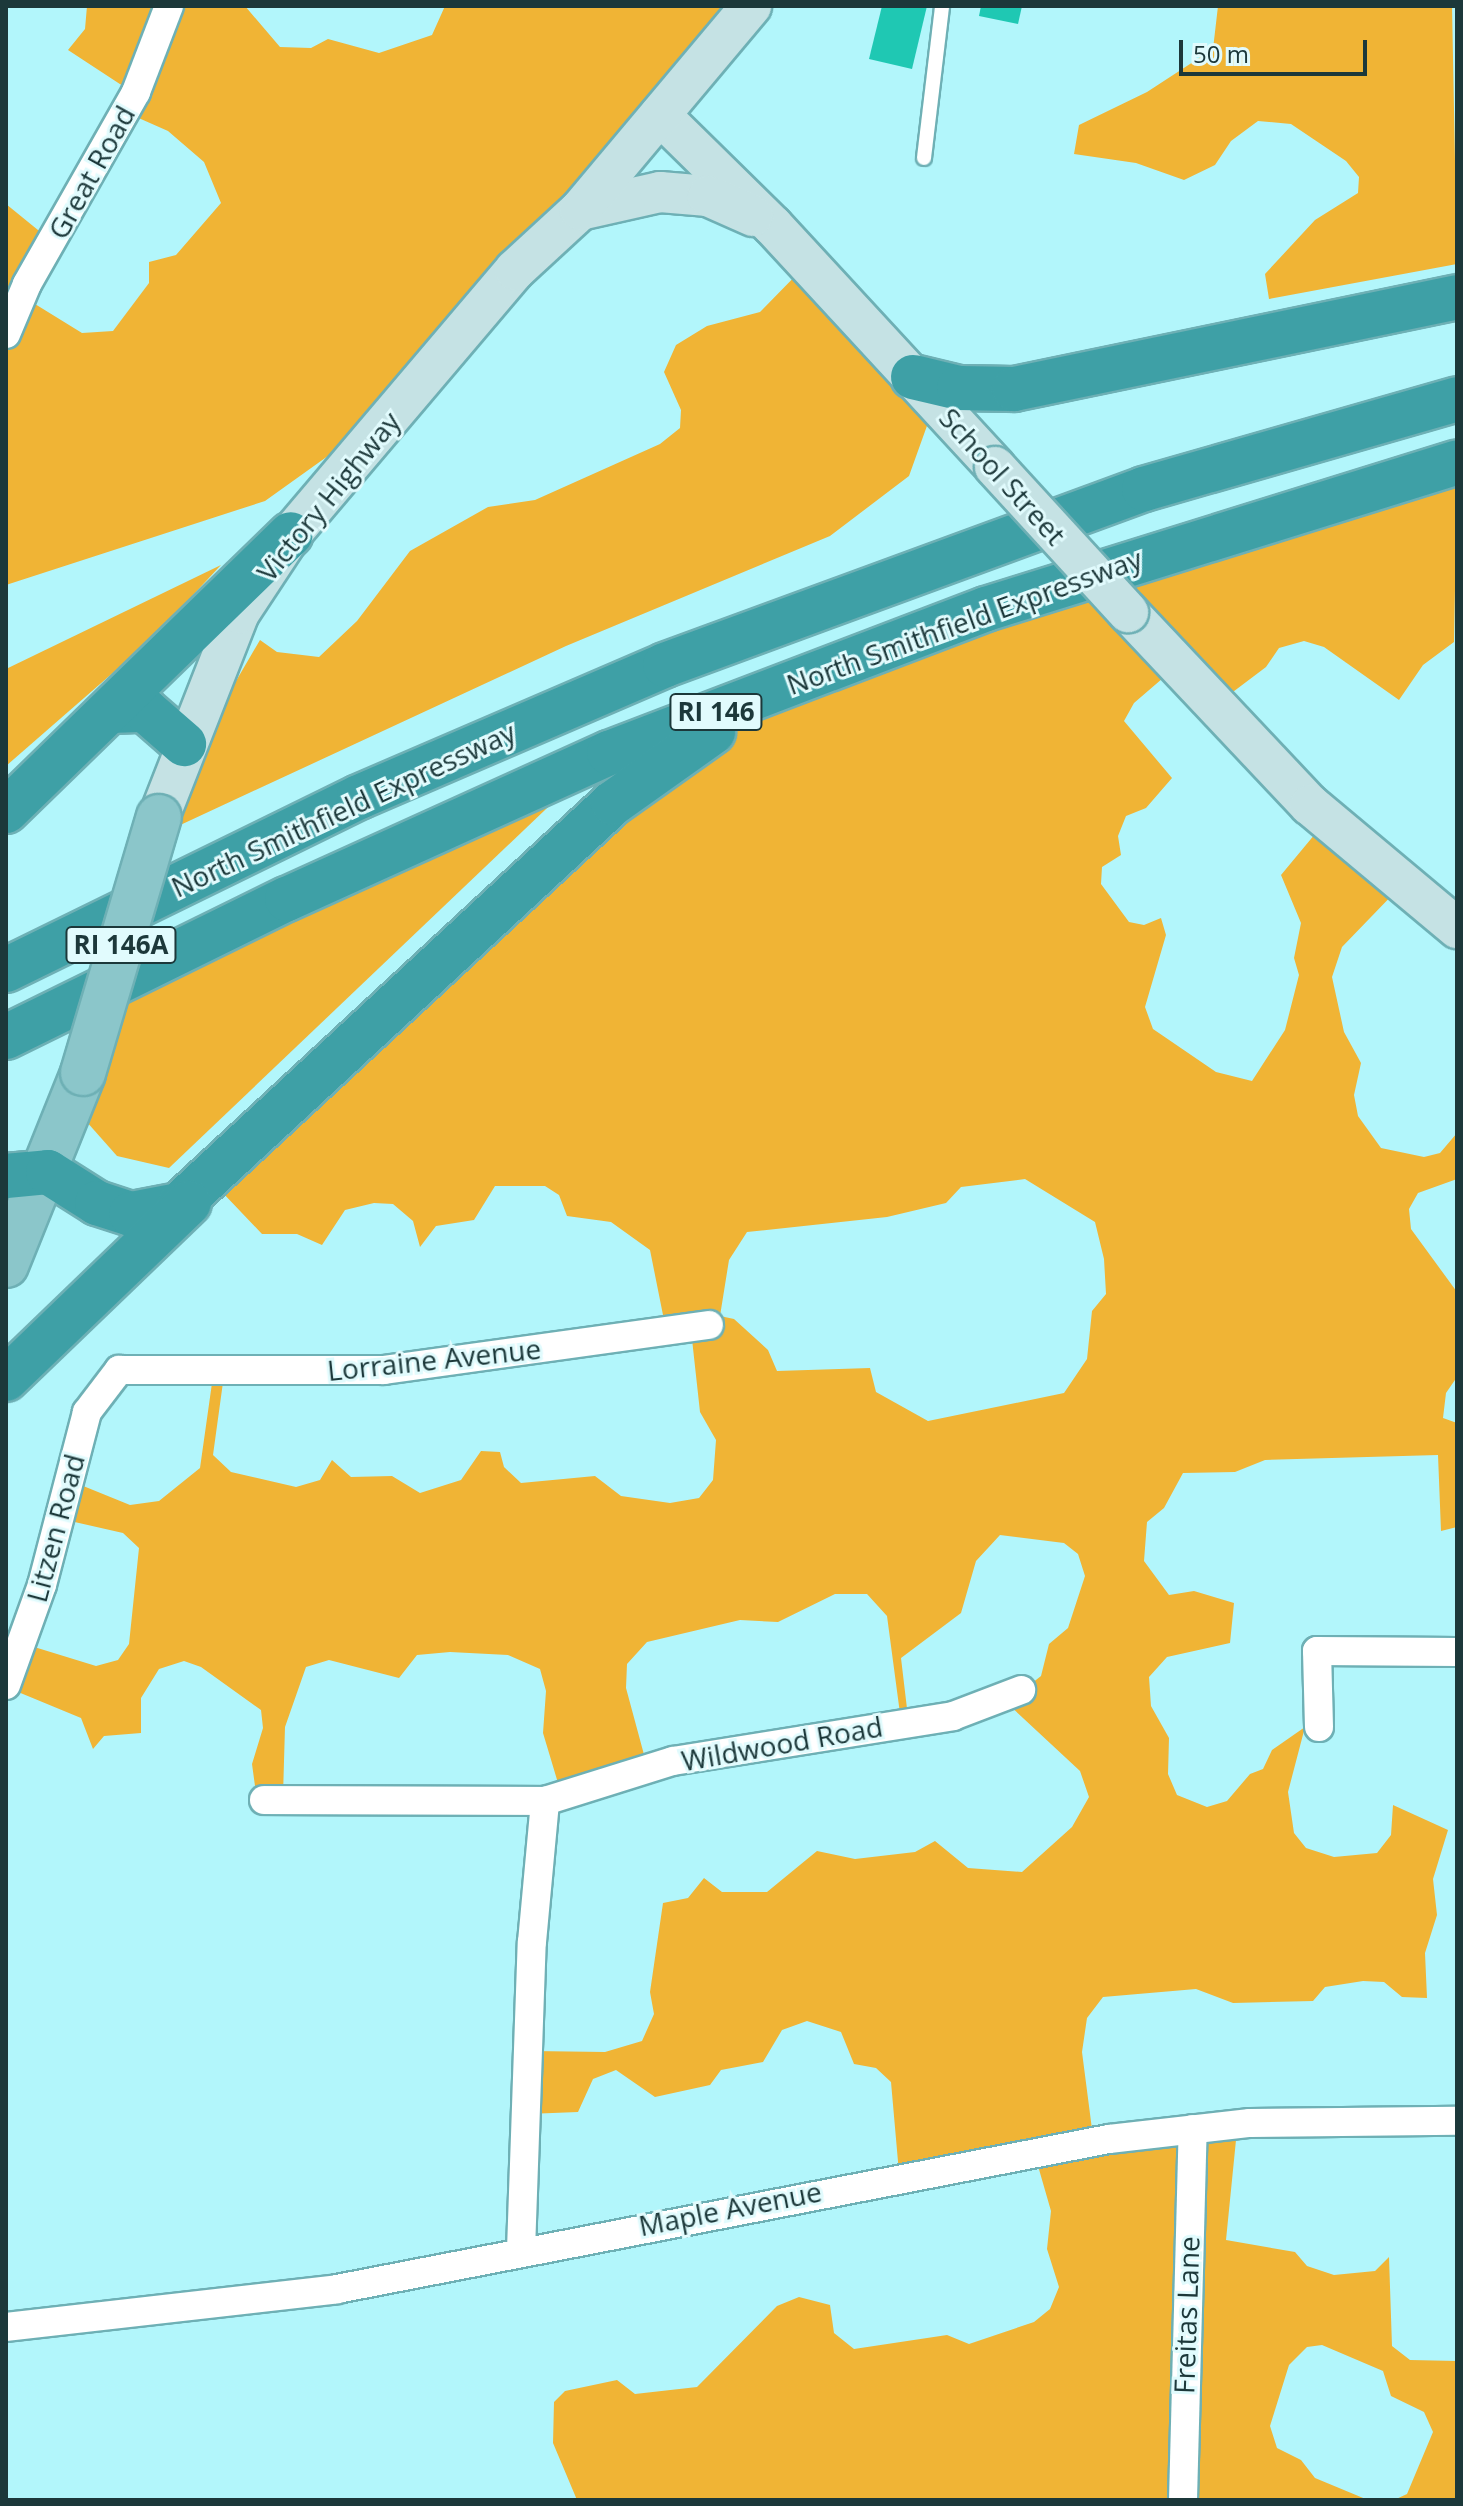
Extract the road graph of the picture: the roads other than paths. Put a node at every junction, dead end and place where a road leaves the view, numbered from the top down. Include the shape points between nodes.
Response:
1 (169, 6) edge
2 (751, 6) edge
3 (942, 6) edge
4 (660, 115) junction
5 (924, 158) dead end
6 (580, 210) junction
7 (773, 226) junction
8 (1457, 297) edge
9 (6, 334) edge
10 (913, 377) junction
11 (1457, 399) edge
12 (1457, 462) edge
13 (291, 534) junction
14 (857, 656) junction
15 (110, 711) junction
16 (184, 744) junction
17 (6, 811) edge
18 (159, 817) joint
19 (1457, 928) edge
20 (6, 970) edge
21 (6, 1037) edge
22 (27, 1174) edge
23 (207, 1186) junction
24 (6, 1265) edge
25 (709, 1325) dead end
26 (112, 1376) joint
27 (6, 1379) edge
28 (1457, 1652) edge
29 (6, 1685) edge
30 (1021, 1690) dead end
31 (1319, 1727) dead end
32 (264, 1800) dead end
33 (545, 1801) junction
34 (1457, 2121) edge
35 (1193, 2129) junction
36 (521, 2250) junction
37 (6, 2327) edge
38 (1183, 2500) edge

1 - 9 street, Great Road via 136,92 27,284
2 - 4 main road, Victory Highway / RI 146A
3 - 5 lane
4 - 6 main road, Victory Highway / RI 146A
4 - 7 main road, School Street
6 - 7 main road via 660,192 708,196
6 - 13 main road, Victory Highway / RI 146A via 515,270
7 - 10 main road, School Street
8 - 10 highway via 1014,389 959,388
10 - 19 main road, School Street, bridge via 1310,805
11 - 20 highway, North Smithfield Expressway / RI 146 via 1144,489 665,665 359,797
12 - 14 highway, North Smithfield Expressway / RI 146 via 1118,564
13 - 15 highway
13 - 16 main road, Victory Highway / RI 146A via 239,613
14 - 21 highway, North Smithfield Expressway / RI 146 via 508,797
14 - 23 highway via 735,718 613,803
15 - 16 highway via 145,710
15 - 17 highway
16 - 18 main road, Victory Highway / RI 146A
18 - 22 main road, Victory Highway / RI 146A, bridge via 83,1073
22 - 23 highway via 131,1214 163,1212
22 - 24 main road, Victory Highway / RI 146A
23 - 27 highway
25 - 26 street, Lorraine Avenue via 384,1370 188,1374 139,1366
26 - 29 street, Litzen Road via 87,1412 42,1585
28 - 31 street via 1317,1651
30 - 33 street, Wildwood Road via 953,1716 673,1761
32 - 33 street, Wildwood Road
33 - 36 street via 532,1942
34 - 35 street, Maple Avenue via 1303,2121
35 - 36 street, Maple Avenue via 926,2170
35 - 38 street, Freitas Lane
36 - 37 street, Maple Avenue via 337,2289

